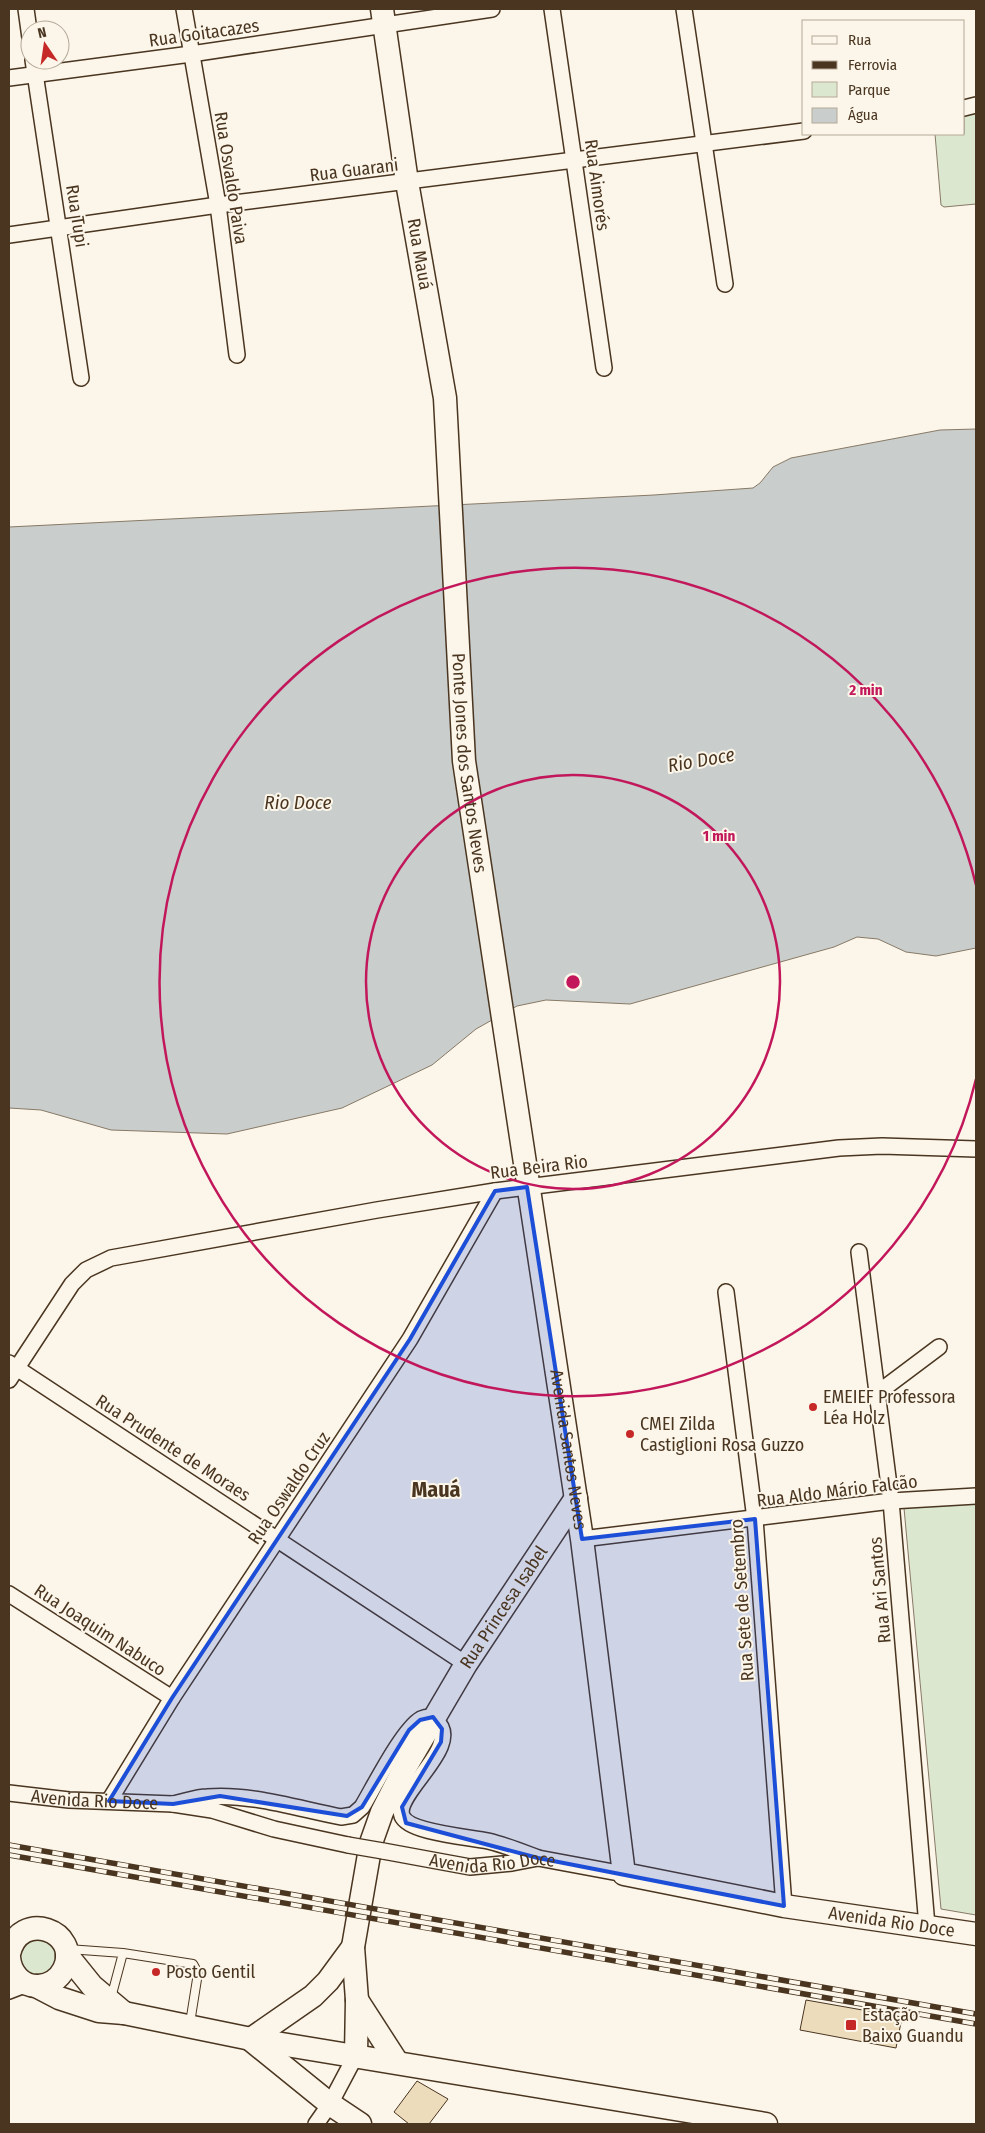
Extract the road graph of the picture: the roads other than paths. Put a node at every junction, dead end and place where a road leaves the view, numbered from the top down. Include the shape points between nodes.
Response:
1 (184, 9) edge
2 (492, 9) edge
3 (552, 9) edge
4 (684, 9) edge
5 (383, 17) edge
6 (191, 54) junction
7 (70, 64) edge
8 (27, 70) edge
9 (34, 70) edge
10 (9, 78) edge
11 (802, 131) edge
12 (704, 144) junction
13 (575, 161) junction
14 (408, 182) junction
15 (218, 205) junction
16 (60, 228) junction
17 (9, 235) edge
18 (725, 284) dead end
19 (237, 355) dead end
20 (604, 368) dead end
21 (81, 378) dead end
22 (449, 499) joint
23 (503, 1025) joint
24 (976, 1150) edge
25 (527, 1187) junction
26 (495, 1191) junction
27 (859, 1252) dead end
28 (726, 1292) dead end
29 (939, 1347) dead end
30 (11, 1370) edge
31 (879, 1392) junction
32 (976, 1496) edge
33 (576, 1498) junction
34 (891, 1501) junction
35 (755, 1519) junction
36 (278, 1539) junction
37 (582, 1539) junction
38 (9, 1594) edge
39 (466, 1664) junction
40 (172, 1698) junction
41 (434, 1718) junction
42 (9, 1793) edge
43 (109, 1801) junction
44 (173, 1804) junction
45 (538, 1858) junction
46 (624, 1874) junction
47 (784, 1906) junction
48 (927, 1926) junction
49 (976, 1934) edge
50 (10, 1946) edge
51 (353, 1947) junction
52 (67, 1952) junction
53 (123, 1953) junction
54 (24, 1987) edge
55 (357, 2000) junction
56 (117, 2008) junction
57 (189, 2025) junction
58 (250, 2039) junction
59 (356, 2055) junction
60 (397, 2062) junction
61 (330, 2104) junction
62 (316, 2124) edge
63 (360, 2124) edge
64 (759, 2124) edge

1 - 6 street, Rua Osvaldo Paiva
2 - 5 street, Rua Goitacazes
3 - 13 street, Rua Aimorés
4 - 12 street
5 - 6 street, Rua Goitacazes
5 - 14 street, Rua Mauá
6 - 7 street, Rua Goitacazes
6 - 15 street, Rua Osvaldo Paiva
8 - 10 street, Rua Goitacazes
9 - 16 street, Rua Tupi
11 - 12 street, Rua Guarani
12 - 13 street, Rua Guarani
12 - 18 street
13 - 14 street, Rua Guarani
13 - 20 street, Rua Aimorés
14 - 15 street, Rua Guarani
14 - 22 street, Rua Mauá via 445,398
15 - 16 street, Rua Guarani
15 - 19 street, Rua Osvaldo Paiva
16 - 17 street, Rua Guarani
16 - 21 street, Rua Tupi
22 - 23 street, Ponte Jones dos Santos Neves via 464,761
23 - 25 street, Avenida Santos Neves
24 - 25 street, Rua Beira Rio via 882,1146 839,1148
25 - 26 street, Rua Beira Rio
25 - 33 street, Avenida Santos Neves
26 - 30 street, Rua Beira Rio via 111,1258 86,1270 72,1284
26 - 36 street, Rua Oswaldo Cruz via 410,1339
27 - 31 street, Rua Ari Santos
28 - 35 street, Rua Sete de Setembro
29 - 31 street
30 - 36 street, Rua Prudente de Moraes
31 - 34 street, Rua Ari Santos
32 - 34 street, Rua Aldo Mário Falcão
33 - 37 street, Avenida Santos Neves
33 - 39 street, Rua Princesa Isabel
34 - 35 street, Rua Aldo Mário Falcão
34 - 48 street, Rua Ari Santos
35 - 37 street, Rua Aldo Mário Falcão
35 - 47 street, Rua Sete de Setembro
36 - 39 street, Rua Prudente de Moraes
36 - 40 street, Rua Oswaldo Cruz
37 - 46 street, Avenida Santos Neves
38 - 40 street, Rua Joaquim Nabuco
39 - 41 street, Rua Princesa Isabel
40 - 43 street, Rua Oswaldo Cruz
41 - 44 street via 420,1720 409,1730 362,1807 353,1814 341,1817 220,1796
41 - 45 street via 442,1729 441,1742 403,1803 401,1809 406,1822 488,1841
41 - 51 street, Rua Princesa Isabel via 402,1773 377,1827
42 - 43 street, Avenida Rio Doce
43 - 44 street, Avenida Rio Doce
44 - 45 street, Avenida Rio Doce, bridge via 212,1810 348,1845 470,1867
45 - 46 street, Avenida Rio Doce
46 - 47 street, Avenida Rio Doce
47 - 48 street, Avenida Rio Doce
48 - 49 street, Avenida Rio Doce
50 - 52 street via 23,1932 42,1928 59,1937
50 - 54 street via 12,1971
51 - 55 street
51 - 58 street via 313,1996
52 - 53 lane
52 - 54 street via 62,1974 46,1985
52 - 56 street via 92,1986
53 - 56 lane
53 - 57 lane via 193,1964 197,1968
54 - 56 street via 99,2011
55 - 59 street
55 - 60 street
56 - 57 street
57 - 58 street
58 - 59 street
58 - 61 street
59 - 60 street
59 - 61 street
60 - 64 street
61 - 62 street
61 - 63 street

